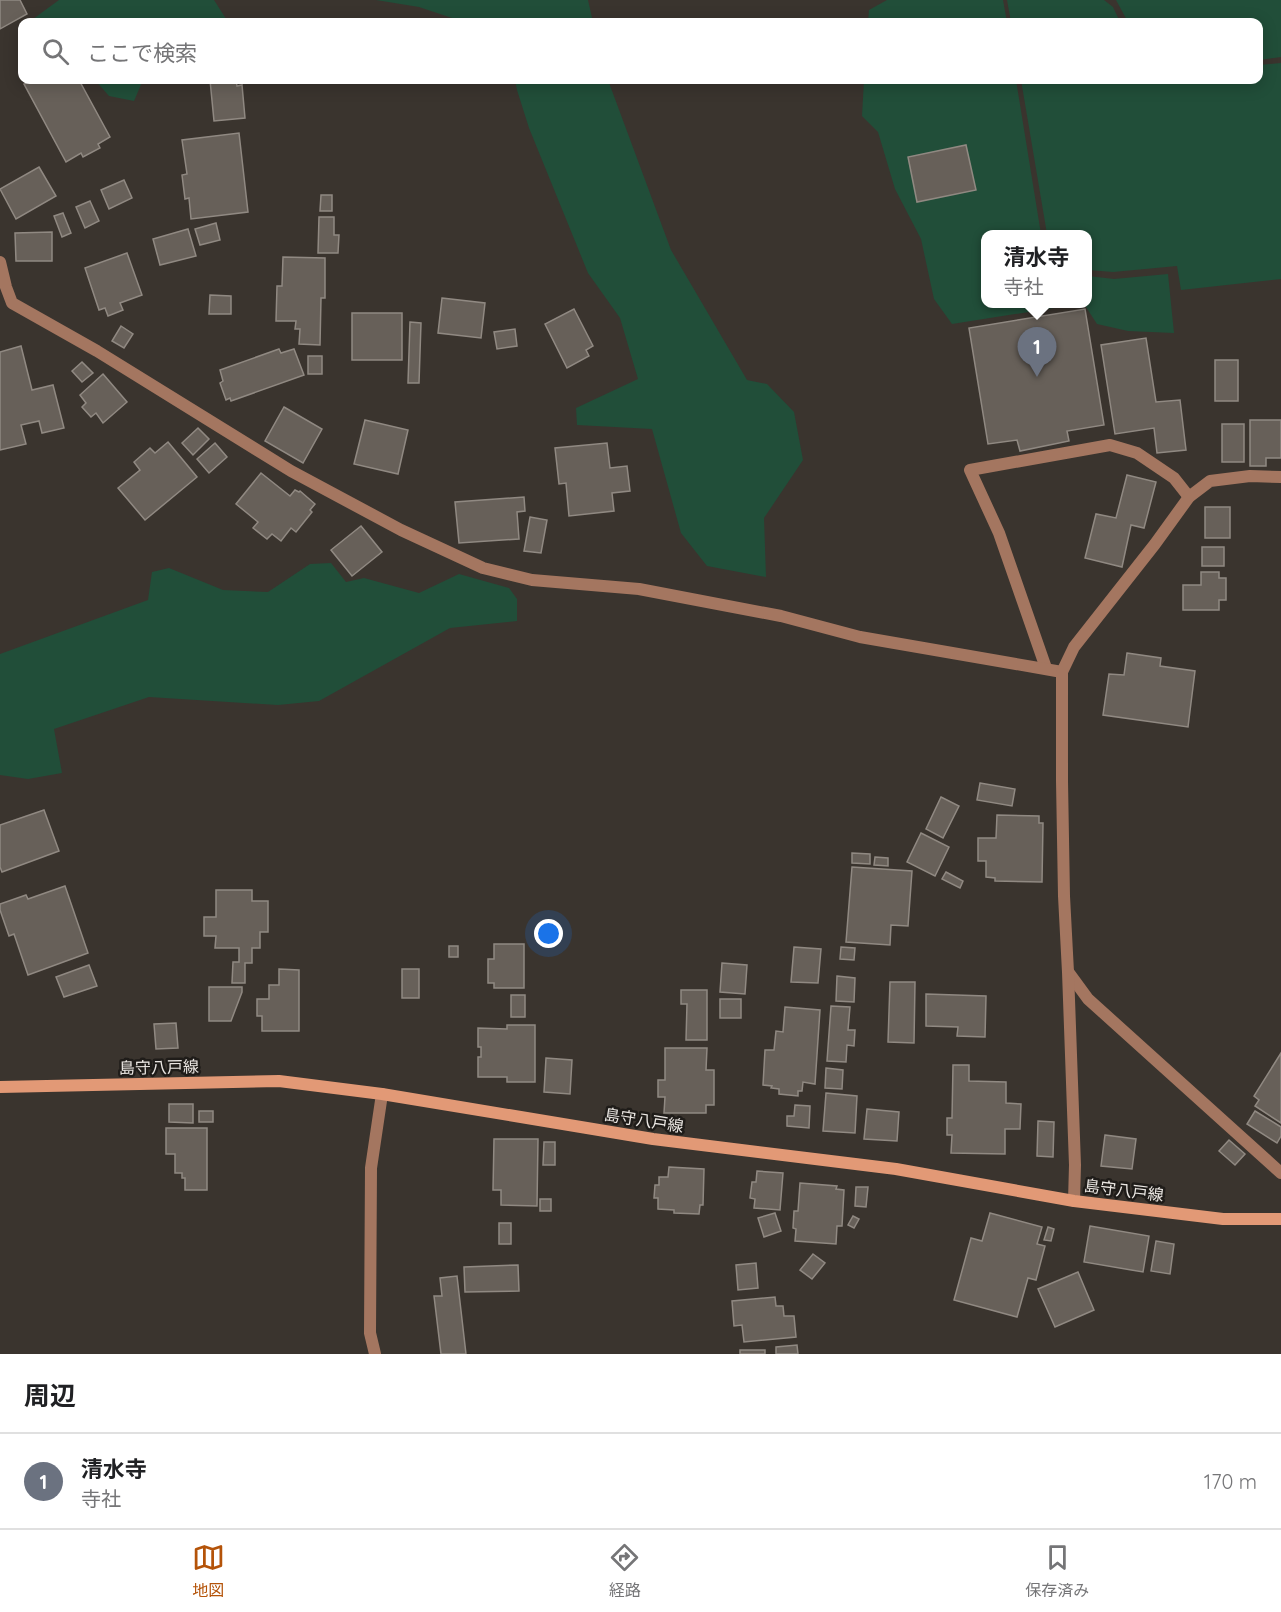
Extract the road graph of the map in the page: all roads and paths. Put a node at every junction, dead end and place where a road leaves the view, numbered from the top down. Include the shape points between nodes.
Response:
1 (0, 262) edge
2 (4, 294) edge
3 (1281, 477) edge
4 (1190, 496) junction
5 (1046, 668) junction
6 (1062, 672) junction
7 (1068, 972) junction
8 (0, 1087) edge
9 (382, 1094) junction
10 (1281, 1173) edge
11 (1074, 1201) junction
12 (1281, 1219) edge
13 (375, 1354) edge

1 - 2 street
2 - 5 street via 12,303 291,471 401,530 483,568 532,580 639,589 781,616 860,637
3 - 4 street via 1210,481
4 - 5 street via 1174,478 1137,453 1110,445 970,470 999,533
4 - 6 street via 1074,647
5 - 6 street
6 - 7 street
7 - 10 street via 1088,999
7 - 11 street
8 - 9 main road, 島守八戸線 via 279,1081
9 - 11 main road, 島守八戸線 via 653,1139 896,1169
9 - 13 street via 371,1168 370,1333
11 - 12 main road, 島守八戸線 via 1223,1219

